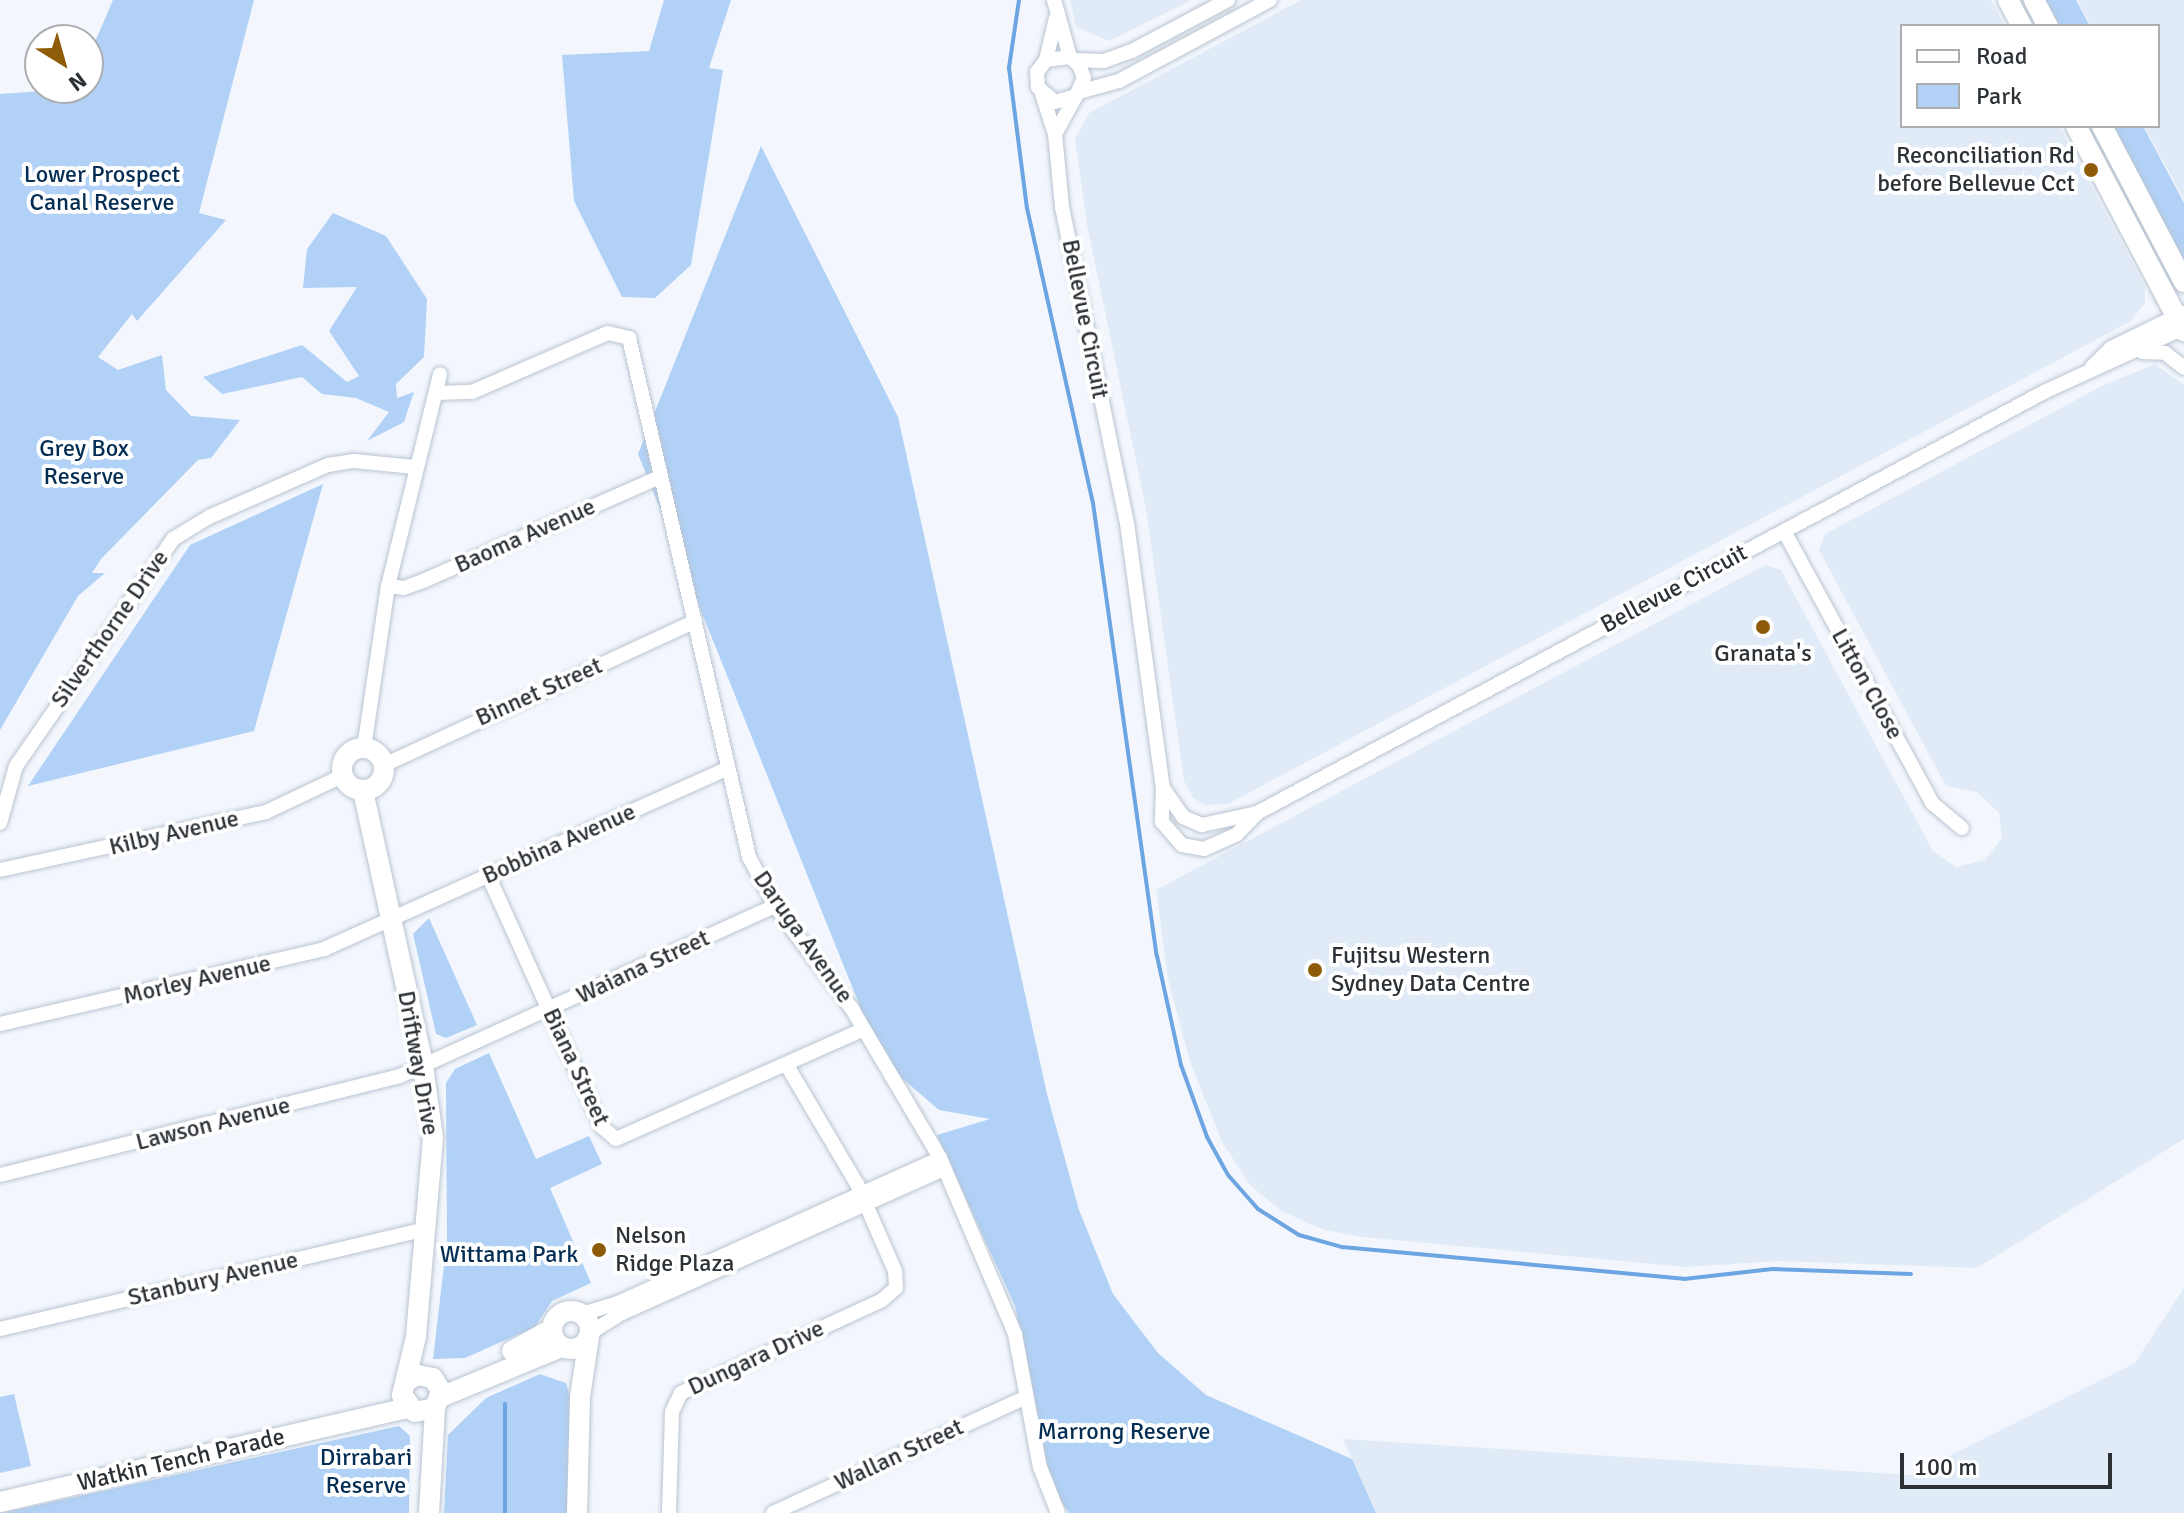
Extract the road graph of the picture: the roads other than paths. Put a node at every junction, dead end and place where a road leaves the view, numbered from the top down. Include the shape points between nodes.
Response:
1 (1054, 0) edge
2 (1228, 0) edge
3 (1270, 0) edge
4 (2008, 0) edge
5 (2034, 0) edge
6 (1056, 18) junction
7 (2021, 24) edge
8 (2047, 24) edge
9 (1072, 58) junction
10 (1046, 60) junction
11 (1042, 94) junction
12 (1078, 94) junction
13 (2077, 128) edge
14 (2103, 128) edge
15 (1055, 134) junction
16 (2184, 282) edge
17 (2182, 323) edge
18 (2133, 354) junction
19 (2092, 367) junction
20 (2184, 368) edge
21 (440, 374) dead end
22 (436, 393) junction
23 (415, 467) junction
24 (660, 477) junction
25 (1784, 531) junction
26 (388, 586) junction
27 (695, 621) junction
28 (364, 748) junction
29 (384, 765) junction
30 (728, 768) junction
31 (342, 776) junction
32 (1163, 788) junction
33 (363, 791) junction
34 (1257, 813) junction
35 (0, 823) edge
36 (1962, 828) dead end
37 (0, 870) edge
38 (488, 875) junction
39 (775, 906) junction
40 (390, 919) junction
41 (550, 1009) junction
42 (0, 1024) edge
43 (864, 1029) junction
44 (786, 1064) junction
45 (423, 1065) junction
46 (942, 1164) junction
47 (0, 1175) edge
48 (864, 1199) junction
49 (426, 1229) junction
50 (587, 1328) junction
51 (0, 1329) edge
52 (558, 1341) junction
53 (421, 1393) junction
54 (580, 1397) junction
55 (1026, 1397) junction
56 (0, 1490) edge
57 (0, 1502) edge
58 (429, 1513) edge
59 (577, 1513) edge
60 (669, 1513) edge
61 (773, 1513) edge
62 (1058, 1513) edge

1 - 6 street
2 - 9 street via 1132,51 1104,61
3 - 12 street via 1119,81
4 - 7 street
5 - 8 street
6 - 9 street
6 - 10 street
9 - 10 street
9 - 12 street via 1084,78
10 - 11 street via 1037,72
11 - 12 street via 1055,102
11 - 15 street, Bellevue Circuit
12 - 15 street
13 - 17 street
14 - 16 street
15 - 32 street, Bellevue Circuit via 1062,207 1127,523
17 - 18 street, Bellevue Circuit
17 - 19 street, Bellevue Circuit via 2111,348
18 - 19 street, Bellevue Circuit
18 - 20 street via 2154,350
19 - 25 street, Bellevue Circuit
21 - 22 street
22 - 23 street
22 - 24 street, Daruga Avenue via 472,392 608,333 623,333 633,349
23 - 26 street
23 - 35 street, Silverthorne Drive via 354,461 328,465 209,517 173,539 16,766
24 - 26 street, Baoma Avenue via 423,581 404,588
24 - 27 street, Daruga Avenue
25 - 34 street, Bellevue Circuit
25 - 36 street, Litton Close via 1932,803
26 - 28 street
27 - 29 street, Binnet Street
27 - 30 street, Daruga Avenue
28 - 29 street via 373,750
28 - 31 street via 346,756
29 - 33 street via 378,785
30 - 38 street, Bobbina Avenue
30 - 39 street, Daruga Avenue via 749,857
31 - 33 street
31 - 37 street, Kilby Avenue via 266,812
32 - 34 street, Bellevue Circuit via 1183,817 1202,825
32 - 34 street, Bellevue Circuit via 1162,822 1167,832 1193,848 1222,844
33 - 40 street, Driftway Drive
38 - 40 street, Bobbina Avenue
38 - 41 street, Biana Street
39 - 41 street, Waiana Street
39 - 43 street, Daruga Avenue
40 - 42 street, Morley Avenue via 305,955
40 - 45 street, Driftway Drive
41 - 44 street, Biana Street via 602,1127 616,1139
41 - 45 street, Waiana Street
43 - 44 street, Biana Street
43 - 46 street, Daruga Avenue
44 - 48 street
45 - 47 street, Lawson Avenue via 370,1086
45 - 49 street, Driftway Drive via 433,1138
46 - 48 street
46 - 55 street, Daruga Avenue via 1008,1314
48 - 50 street
48 - 60 street, Dungara Drive via 895,1271 896,1288 882,1300 681,1393 672,1412
49 - 51 street, Stanbury Avenue
49 - 53 street, Driftway Drive via 416,1337
50 - 52 street via 577,1349
50 - 52 street via 565,1312
50 - 54 street
52 - 53 street, Watkin Tench Parade
52 - 54 street
53 - 56 street, Watkin Tench Parade
53 - 57 street, Watkin Tench Parade
53 - 58 street, Driftway Drive
54 - 59 street
55 - 61 street, Wallan Street
55 - 62 street, Daruga Avenue via 1040,1467

